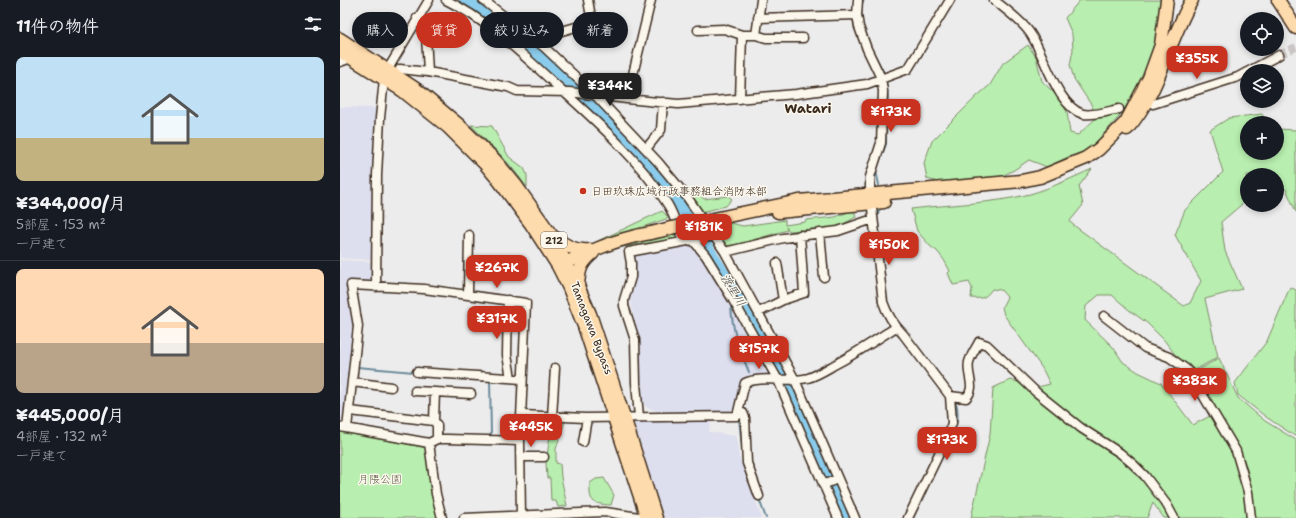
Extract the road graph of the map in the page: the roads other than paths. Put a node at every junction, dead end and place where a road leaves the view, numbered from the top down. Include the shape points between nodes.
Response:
1 (429, 0) edge
2 (446, 0) edge
3 (483, 0) edge
4 (588, 0) edge
5 (651, 0) edge
6 (761, 0) edge
7 (858, 0) edge
8 (950, 0) edge
9 (994, 0) edge
10 (1166, 0) edge
11 (1174, 0) edge
12 (1192, 0) edge
13 (1278, 0) edge
14 (421, 12) edge
15 (857, 15) junction
16 (758, 18) junction
17 (416, 20) edge
18 (1296, 28) edge
19 (698, 30) dead end
20 (564, 31) edge
21 (742, 35) junction
22 (756, 35) junction
23 (802, 38) dead end
24 (340, 40) edge
25 (1170, 45) junction
26 (427, 48) edge
27 (340, 51) edge
28 (1277, 56) tunnel mouth
29 (346, 60) edge
30 (1263, 64) edge
31 (428, 72) junction
32 (391, 73) junction
33 (1240, 76) edge
34 (884, 77) junction
35 (567, 92) junction
36 (595, 95) junction
37 (627, 99) junction
38 (740, 99) junction
39 (663, 102) junction
40 (1153, 104) dead end
41 (1119, 109) dead end
42 (646, 149) junction
43 (870, 188) dead end
44 (872, 208) dead end
45 (725, 216) junction
46 (873, 219) junction
47 (820, 233) junction
48 (469, 235) dead end
49 (800, 235) junction
50 (552, 236) junction
51 (714, 236) junction
52 (692, 239) junction
53 (683, 241) junction
54 (597, 249) junction
55 (725, 252) junction
56 (777, 263) dead end
57 (562, 265) junction
58 (824, 277) dead end
59 (578, 286) junction
60 (376, 287) junction
61 (468, 295) junction
62 (508, 300) junction
63 (783, 300) junction
64 (758, 312) junction
65 (1104, 316) dead end
66 (896, 327) junction
67 (555, 368) dead end
68 (417, 372) dead end
69 (511, 378) junction
70 (522, 379) junction
71 (778, 380) junction
72 (795, 380) junction
73 (352, 382) junction
74 (391, 387) dead end
75 (415, 391) dead end
76 (435, 392) junction
77 (472, 394) dead end
78 (953, 396) junction
79 (350, 411) junction
80 (738, 413) junction
81 (522, 415) junction
82 (552, 417) junction
83 (639, 417) junction
84 (587, 418) junction
85 (619, 418) junction
86 (434, 421) junction
87 (344, 427) edge
88 (437, 439) junction
89 (520, 441) junction
90 (583, 442) dead end
91 (429, 443) junction
92 (521, 457) junction
93 (544, 457) dead end
94 (838, 479) junction
95 (823, 485) junction
96 (759, 496) dead end
97 (604, 515) edge
98 (521, 517) edge
99 (651, 517) edge
100 (442, 518) edge
101 (464, 518) edge
102 (838, 518) edge
103 (855, 518) edge
104 (908, 518) edge
105 (1174, 518) edge
106 (1251, 518) edge

1 - 14 street
2 - 35 street via 494,31
3 - 36 street via 544,47
4 - 20 street via 590,23
5 - 37 street
6 - 16 street
7 - 15 street
8 - 34 street via 908,69
9 - 41 street via 1031,33 1060,94 1076,110 1083,114
10 - 45 highway via 1161,45 1126,122 1099,149 1086,158 1040,177 1021,181 799,201
11 - 25 highway
12 - 25 highway
13 - 18 highway
15 - 16 street
15 - 34 street via 867,49
16 - 22 street
17 - 32 street
19 - 21 street via 724,29
21 - 22 street
21 - 38 street
22 - 23 street via 766,38
24 - 32 highway, Tamagawa Bypass / 212
25 - 45 highway via 1160,74 1137,118 1097,158 1045,183 1005,191
26 - 31 street
27 - 29 highway, Tamagawa Bypass / 212
28 - 30 street
29 - 32 highway, Tamagawa Bypass / 212
31 - 32 street
31 - 35 street via 508,87 517,91
32 - 50 highway, Tamagawa Bypass / 212 via 422,94 477,141 515,184
32 - 57 highway, Tamagawa Bypass / 212 via 422,106 485,164
32 - 60 street via 380,118
33 - 40 street
34 - 38 street via 866,84
34 - 43 street via 881,143 870,178
35 - 36 street
35 - 53 street via 611,135 653,184 670,209
36 - 37 street
36 - 42 street
37 - 39 street
38 - 39 street via 678,104
39 - 42 street via 661,130
42 - 51 street via 687,197
44 - 46 street
45 - 54 highway, bridge via 632,237
46 - 47 street via 838,231
46 - 66 street via 883,302
47 - 49 street
47 - 58 street
48 - 61 street
49 - 55 street
49 - 63 street via 804,293
50 - 54 highway via 562,244 577,250
50 - 57 highway, Tamagawa Bypass / 212
51 - 52 street
51 - 55 street
52 - 53 street
52 - 71 street via 706,256 733,300
53 - 83 street via 629,252 630,277 624,306 635,340
54 - 57 highway
54 - 59 highway via 581,266
55 - 64 street
56 - 63 street
57 - 59 highway, Tamagawa Bypass / 212
57 - 85 highway, Tamagawa Bypass / 212
59 - 85 highway, Tamagawa Bypass / 212 via 603,352
60 - 61 street via 424,289
60 - 73 street via 351,286 358,326
61 - 62 street
62 - 69 street via 507,355
62 - 70 street via 526,303
63 - 64 street
64 - 72 street
65 - 106 street via 1145,348 1174,360 1191,375 1236,451 1248,492
66 - 72 street via 819,374
66 - 78 street
67 - 82 street
68 - 69 street
69 - 70 street
70 - 81 street
71 - 72 street
71 - 80 street via 752,380 745,383
71 - 95 street
72 - 94 street
73 - 74 street
73 - 79 street
75 - 76 street
76 - 77 street
76 - 86 street
78 - 104 street via 952,423 947,437
78 - 105 street via 966,398 969,395 972,387 969,362 980,342 987,345 1036,392 1081,428 1133,464
79 - 86 street
79 - 87 street
80 - 83 street via 737,416
80 - 96 street via 743,413 745,418 747,463
81 - 82 street
81 - 89 street
82 - 84 street
83 - 85 street
84 - 85 street
84 - 90 street
85 - 99 highway, Tamagawa Bypass / 212
86 - 88 street via 437,425
87 - 91 street
88 - 89 street
88 - 91 street
89 - 92 street
91 - 100 street
92 - 93 street
92 - 98 street
94 - 95 street
94 - 103 street
95 - 102 street
97 - 98 street
97 - 99 street
98 - 101 street

